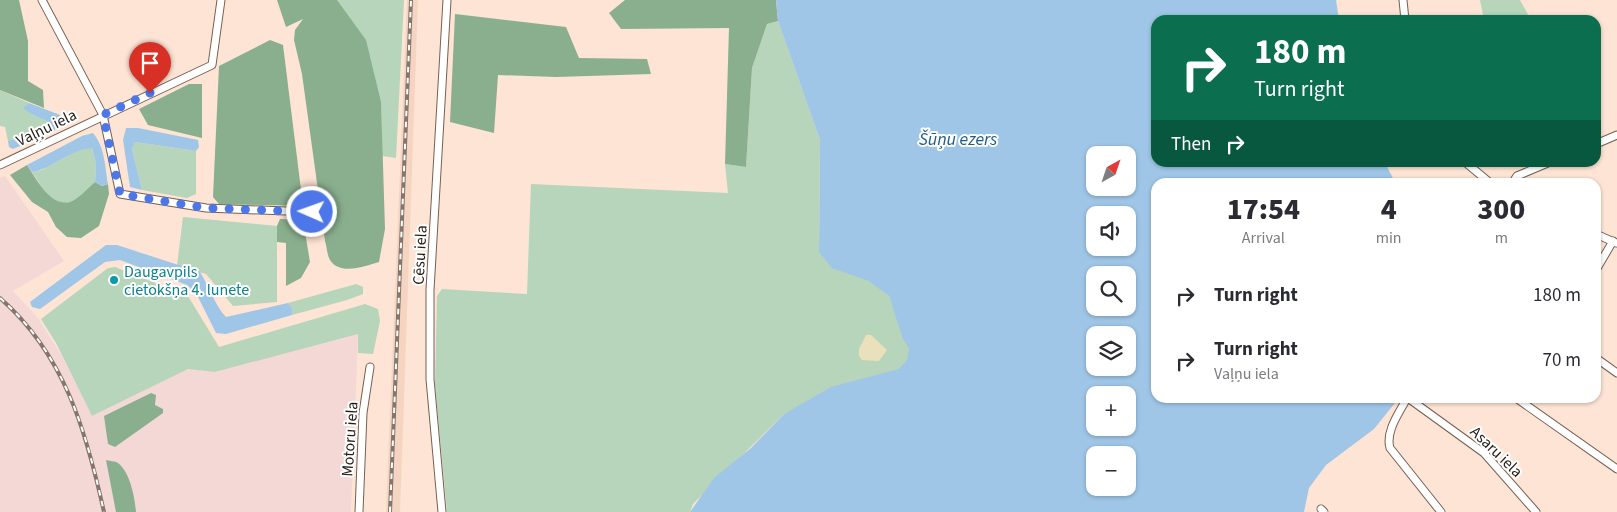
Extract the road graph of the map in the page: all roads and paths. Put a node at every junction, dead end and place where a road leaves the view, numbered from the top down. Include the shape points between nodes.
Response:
1 (42, 0) edge
2 (221, 0) edge
3 (447, 0) edge
4 (1403, 0) edge
5 (1404, 15) edge
6 (103, 115) junction
7 (1617, 135) edge
8 (1601, 142) edge
9 (0, 165) edge
10 (1471, 167) edge
11 (1539, 167) edge
12 (1484, 178) edge
13 (1516, 178) edge
14 (312, 212) dead end
15 (1601, 236) edge
16 (1615, 242) edge
17 (1601, 263) edge
18 (1601, 362) edge
19 (370, 367) dead end
20 (1617, 373) edge
21 (1405, 403) edge
22 (1415, 403) edge
23 (1523, 403) edge
24 (1617, 469) edge
25 (359, 512) edge
26 (442, 512) edge
27 (1441, 512) edge
28 (1536, 512) edge

1 - 6 street
2 - 6 street, Vaļņu iela via 212,64
3 - 26 street, Cēsu iela via 430,310 430,379
4 - 5 street
6 - 9 street, Vaļņu iela
6 - 14 street via 120,194 206,208
7 - 8 street
10 - 12 street
11 - 13 street
15 - 16 street
16 - 17 street
18 - 20 street
19 - 25 street, Motoru iela via 363,413
21 - 27 street via 1390,433 1390,448
22 - 28 street, Asaru iela via 1484,453
23 - 24 street

